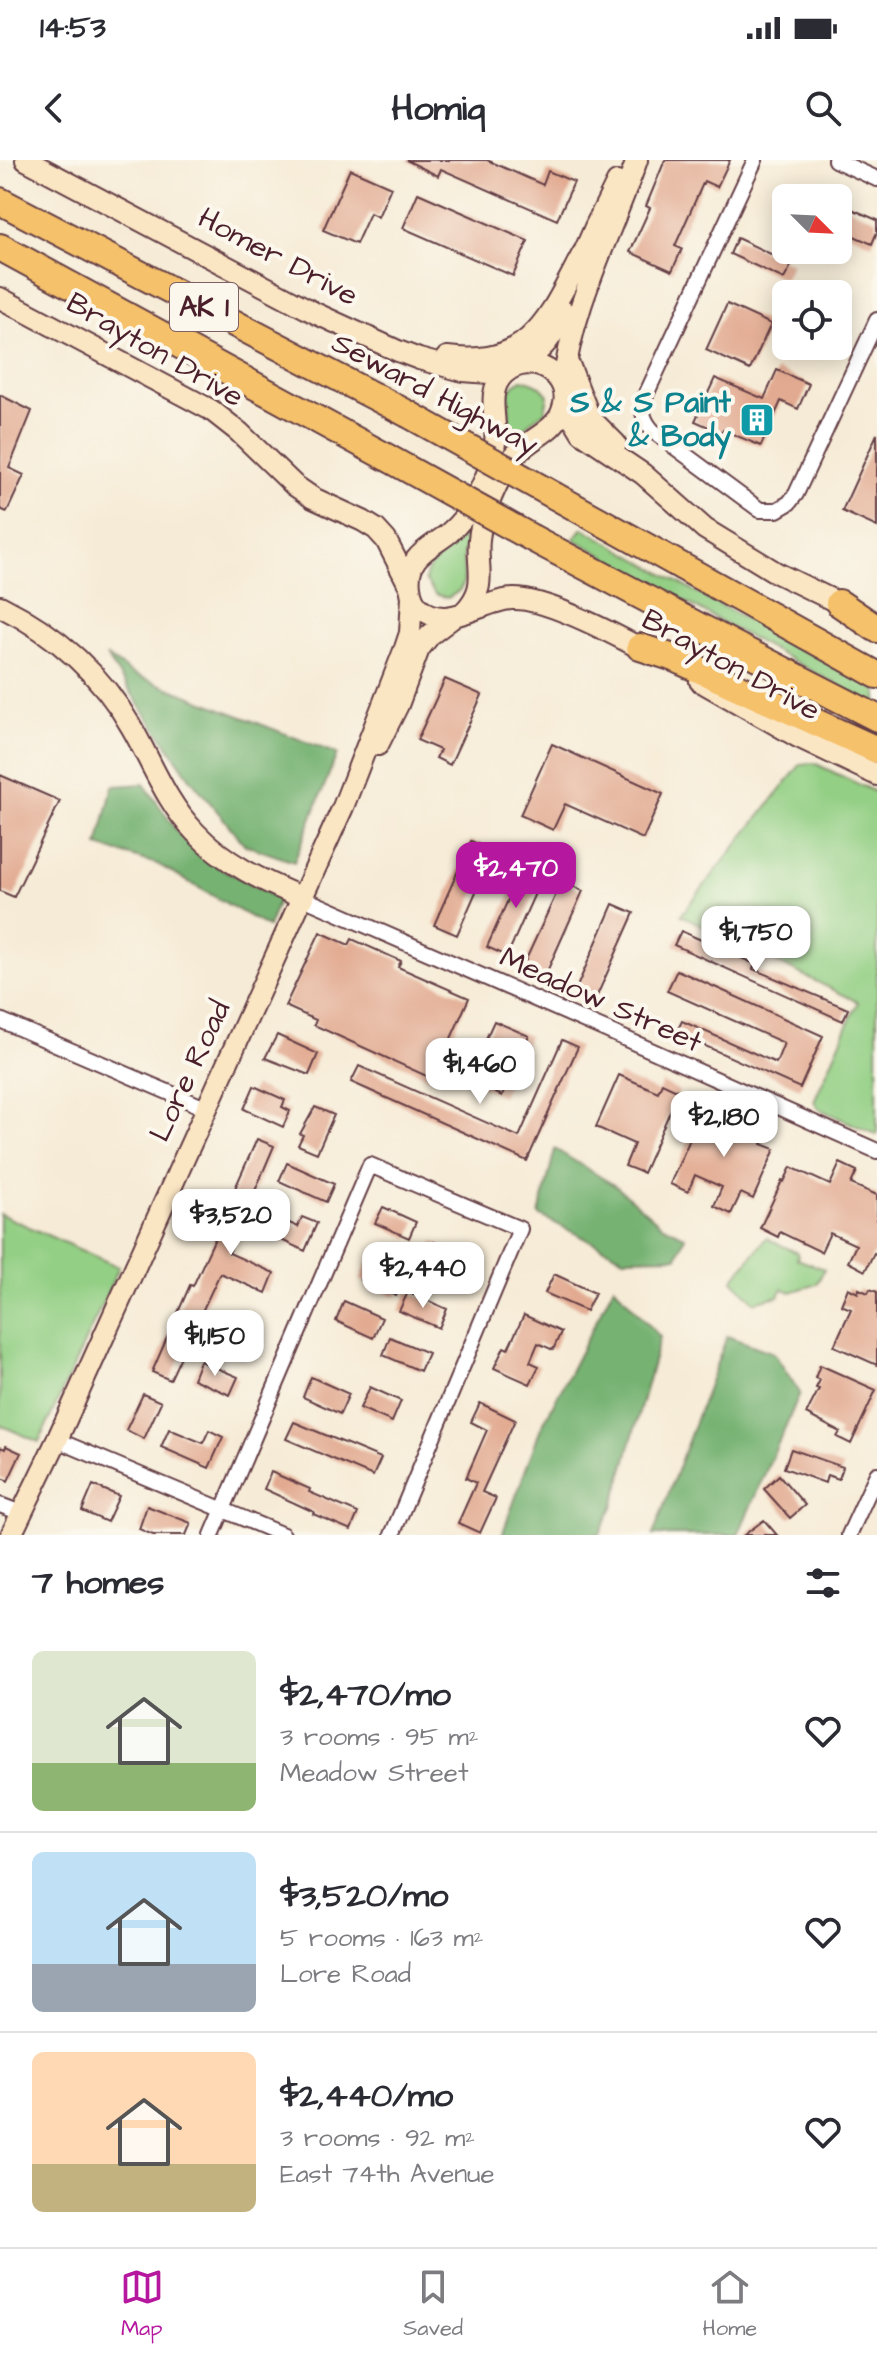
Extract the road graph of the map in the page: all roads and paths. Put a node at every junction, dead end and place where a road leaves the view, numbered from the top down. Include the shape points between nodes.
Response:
1 (26, 160) edge
2 (629, 160) edge
3 (637, 160) edge
4 (755, 160) edge
5 (835, 160) edge
6 (877, 179) edge
7 (0, 201) edge
8 (0, 247) edge
9 (583, 253) junction
10 (0, 255) edge
11 (0, 298) edge
12 (101, 301) junction
13 (877, 320) edge
14 (380, 342) junction
15 (568, 348) junction
16 (518, 366) junction
17 (564, 391) junction
18 (643, 474) junction
19 (411, 592) junction
20 (839, 603) junction
21 (0, 606) edge
22 (460, 614) junction
23 (877, 621) edge
24 (877, 629) edge
25 (640, 647) junction
26 (877, 675) edge
27 (877, 718) edge
28 (877, 750) edge
29 (877, 775) edge
30 (343, 807) junction
31 (303, 898) junction
32 (0, 1020) edge
33 (205, 1108) junction
34 (877, 1151) edge
35 (57, 1440) junction
36 (877, 1474) edge
37 (0, 1505) edge
38 (870, 1508) edge
39 (222, 1511) junction
40 (21, 1513) junction
41 (11, 1535) edge
42 (212, 1535) edge
43 (283, 1535) edge
44 (392, 1535) edge
45 (849, 1535) edge

1 - 14 street, Homer Drive
2 - 9 street
3 - 15 street
4 - 13 street via 647,392 644,421 743,499 760,510 777,510 796,494
5 - 6 street
7 - 26 highway, Seward Highway / AK 1, bridge via 408,414
8 - 12 highway, AK 1
9 - 14 street via 543,325 508,350 459,359
9 - 16 street, Lore Road via 548,344
10 - 12 highway
11 - 19 street, Brayton Drive via 218,415 294,485 376,529
12 - 27 highway, AK 1, bridge via 532,538
14 - 16 street, Homer Drive via 463,371 489,373
15 - 17 street
15 - 18 street via 570,369 590,418
16 - 17 street via 551,370
16 - 19 street, Lore Road via 500,377 495,387 495,445 479,491 465,517 418,555 410,573
17 - 18 street via 582,433
17 - 22 street via 556,422 521,449 499,483 479,537 480,584 473,603
18 - 20 street via 716,536
19 - 22 street via 427,613
19 - 30 street, Lore Road via 410,633
20 - 23 street
20 - 24 highway
21 - 31 street via 55,639 108,691 193,831 223,859
22 - 25 street, Brayton Drive via 504,599 535,601
22 - 30 street, Lore Road via 419,649 392,717
25 - 28 highway
25 - 29 street, Brayton Drive via 798,737
30 - 31 street, Lore Road
31 - 33 street, Lore Road
31 - 34 street, Meadow Street
32 - 33 street
33 - 35 street, Lore Road
35 - 39 street
35 - 40 street, Lore Road
36 - 38 street
37 - 40 street
38 - 45 street
39 - 42 street
39 - 43 street
39 - 44 street via 370,1165 520,1229
40 - 41 street, Lore Road

